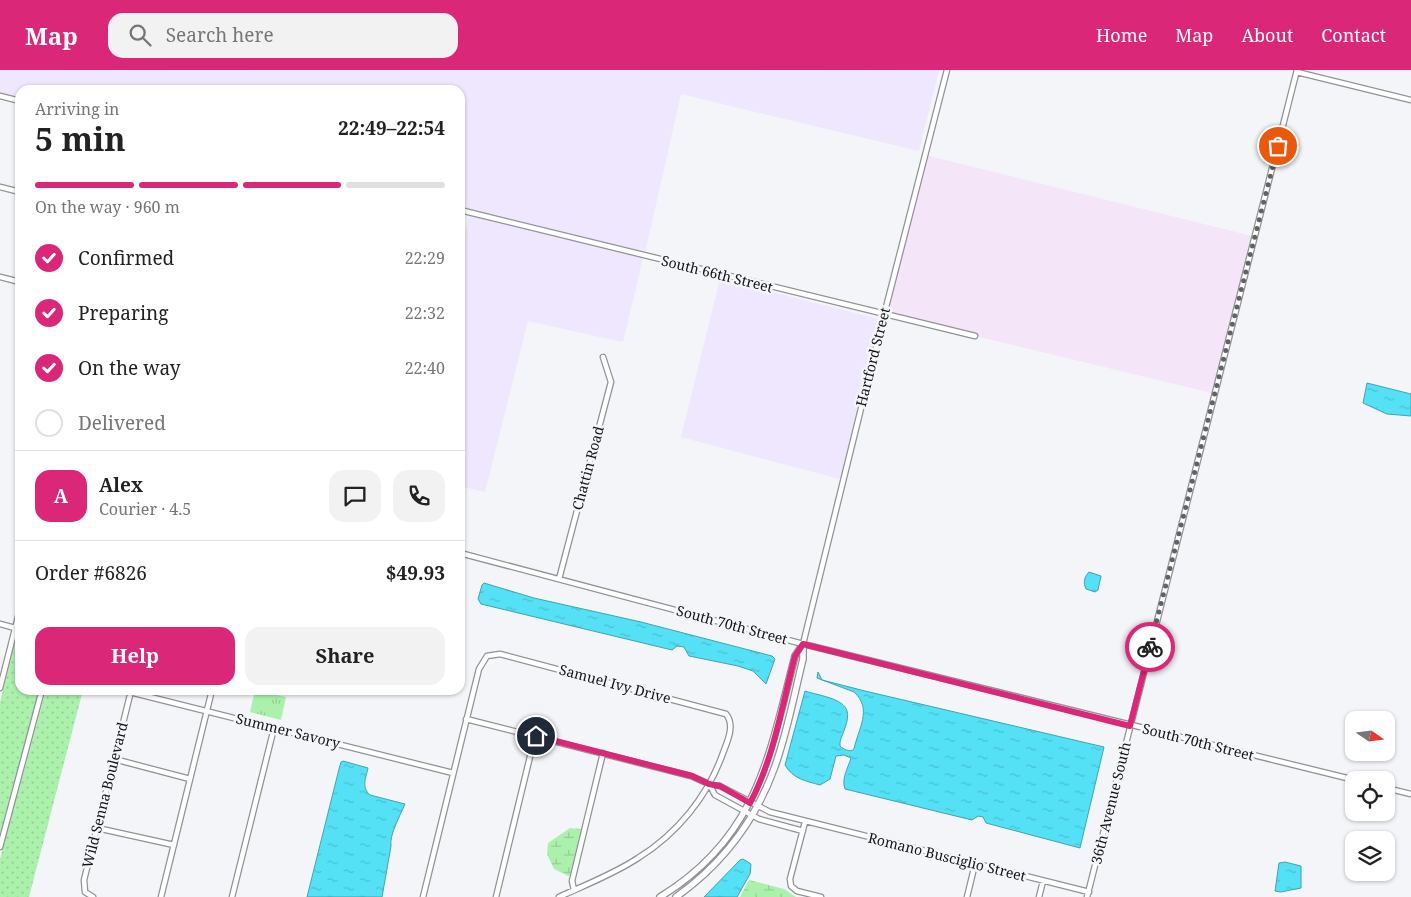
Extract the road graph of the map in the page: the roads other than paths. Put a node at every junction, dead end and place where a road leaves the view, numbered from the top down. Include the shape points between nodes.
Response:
1 (947, 70) edge
2 (1297, 71) edge
3 (0, 96) edge
4 (15, 100) edge
5 (1411, 100) edge
6 (0, 187) edge
7 (15, 191) edge
8 (465, 211) edge
9 (0, 277) edge
10 (15, 281) edge
11 (884, 315) junction
12 (975, 336) dead end
13 (603, 357) dead end
14 (465, 555) edge
15 (559, 579) junction
16 (0, 624) edge
17 (15, 628) joint
18 (803, 644) junction
19 (0, 688) edge
20 (41, 695) edge
21 (130, 695) edge
22 (146, 695) edge
23 (211, 695) edge
24 (207, 711) junction
25 (466, 719) junction
26 (1130, 726) junction
27 (274, 728) junction
28 (536, 736) junction
29 (603, 753) junction
30 (114, 759) junction
31 (453, 773) junction
32 (1345, 778) edge
33 (190, 779) junction
34 (709, 784) junction
35 (1395, 790) edge
36 (1411, 794) edge
37 (750, 803) junction
38 (757, 807) junction
39 (745, 811) junction
40 (752, 815) junction
41 (805, 822) junction
42 (97, 828) junction
43 (803, 831) junction
44 (174, 845) junction
45 (0, 847) edge
46 (975, 864) junction
47 (1043, 881) junction
48 (574, 890) junction
49 (1088, 894) edge
50 (93, 897) edge
51 (161, 897) edge
52 (232, 897) edge
53 (423, 897) edge
54 (496, 897) edge
55 (559, 897) edge
56 (660, 897) edge
57 (676, 897) edge
58 (821, 897) edge
59 (967, 897) edge
60 (1039, 897) edge

1 - 11 street, Hartford Street
2 - 5 street
2 - 26 street, 36th Avenue South
3 - 4 street
6 - 7 street
8 - 11 street, South 66th Street
9 - 10 street
11 - 12 street, South 66th Street
11 - 18 street, Hartford Street
13 - 15 street, Chattin Road via 611,382
14 - 15 street, South 70th Street
15 - 18 street, South 70th Street
16 - 17 street
17 - 19 street
18 - 26 street, South 70th Street
18 - 37 street via 795,656 771,751
18 - 38 street via 803,659 777,759
20 - 45 street
21 - 30 street, Wild Senna Boulevard
22 - 24 street, Summer Savory
23 - 24 street
24 - 27 street, Summer Savory
24 - 33 street
25 - 28 street, Romano Busciglio Street
25 - 31 street, Samuel Ivy Drive
25 - 34 street, Samuel Ivy Drive via 478,669 487,656 493,654 716,710 726,714 731,726
26 - 32 street, South 70th Street
26 - 49 street, 36th Avenue South
27 - 31 street, Summer Savory
27 - 52 street
28 - 29 street, Romano Busciglio Street
28 - 54 street
29 - 34 street, Romano Busciglio Street via 692,776
29 - 48 street via 572,881
30 - 33 street
30 - 42 street, Wild Senna Boulevard
31 - 53 street, Samuel Ivy Drive
33 - 44 street
34 - 37 street, Romano Busciglio Street via 720,786
34 - 39 street, Romano Busciglio Street via 715,795
34 - 48 street, Samuel Ivy Drive via 678,826 658,844 624,867
35 - 36 street
37 - 38 street, Romano Busciglio Street
37 - 39 street
38 - 40 street
38 - 41 street, Romano Busciglio Street
39 - 40 street, Romano Busciglio Street
39 - 56 street via 711,856
40 - 43 street, Romano Busciglio Street via 765,822
40 - 57 street via 722,857
41 - 43 street
41 - 46 street, Romano Busciglio Street
42 - 44 street
42 - 50 street, Wild Senna Boulevard via 84,880 85,892
43 - 58 street via 791,886 797,891
44 - 51 street
46 - 47 street, Romano Busciglio Street
46 - 59 street
47 - 49 street, Romano Busciglio Street
47 - 60 street
48 - 55 street, Samuel Ivy Drive

